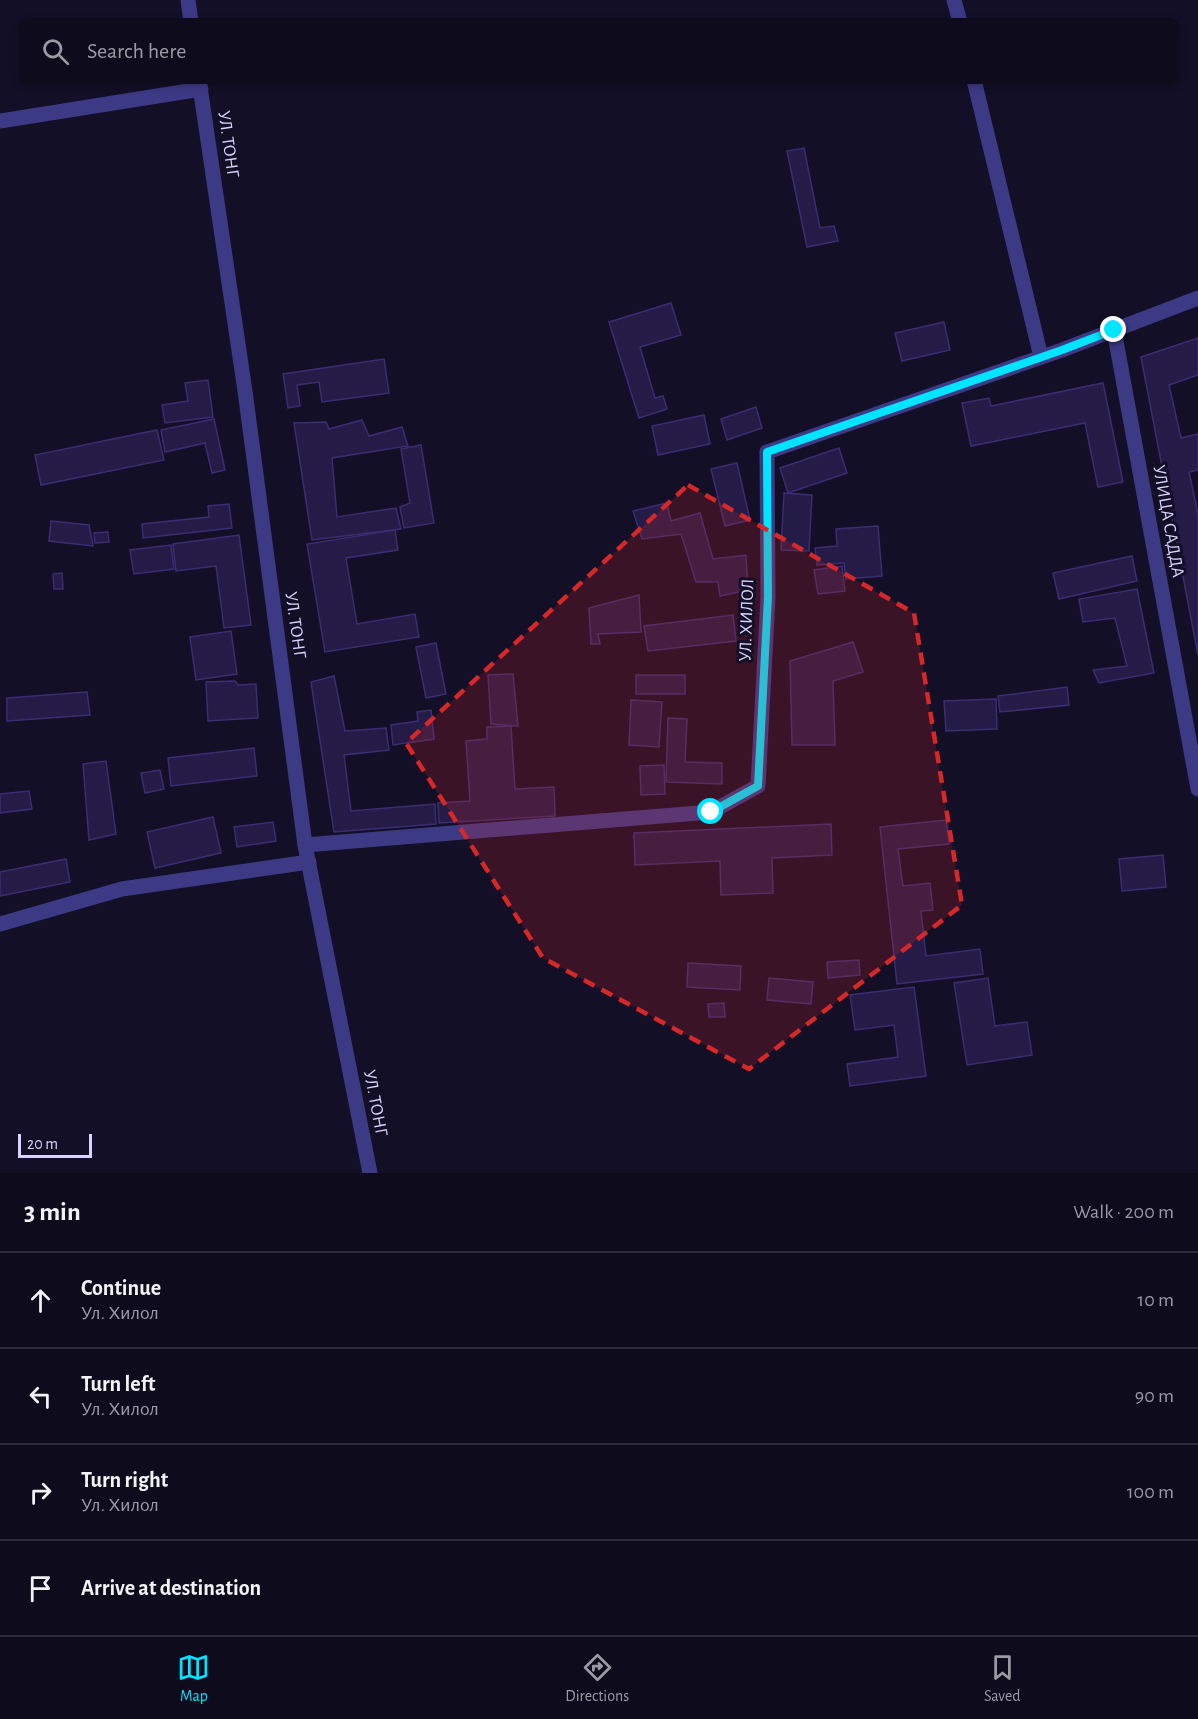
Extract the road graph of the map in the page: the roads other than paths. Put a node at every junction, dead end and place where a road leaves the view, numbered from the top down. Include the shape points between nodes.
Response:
1 (188, 0) edge
2 (954, 0) edge
3 (190, 18) edge
4 (959, 18) edge
5 (200, 84) edge
6 (975, 84) edge
7 (0, 121) edge
8 (1198, 298) edge
9 (1114, 330) junction
10 (1041, 357) junction
11 (1198, 789) edge
12 (305, 844) junction
13 (309, 862) junction
14 (0, 924) edge
15 (370, 1173) edge

1 - 3 street
2 - 4 street
5 - 7 street
5 - 12 street, УЛ. ТОНГ via 247,402
6 - 10 street
8 - 9 street, УЛ. ХИЛОЛ
9 - 10 street, УЛ. ХИЛОЛ
9 - 11 street, УЛИЦА САДДА
10 - 12 street, УЛ. ХИЛОЛ via 767,452 768,597 758,786 711,812
12 - 13 street, УЛ. ТОНГ
13 - 14 street via 122,889
13 - 15 street, УЛ. ТОНГ

